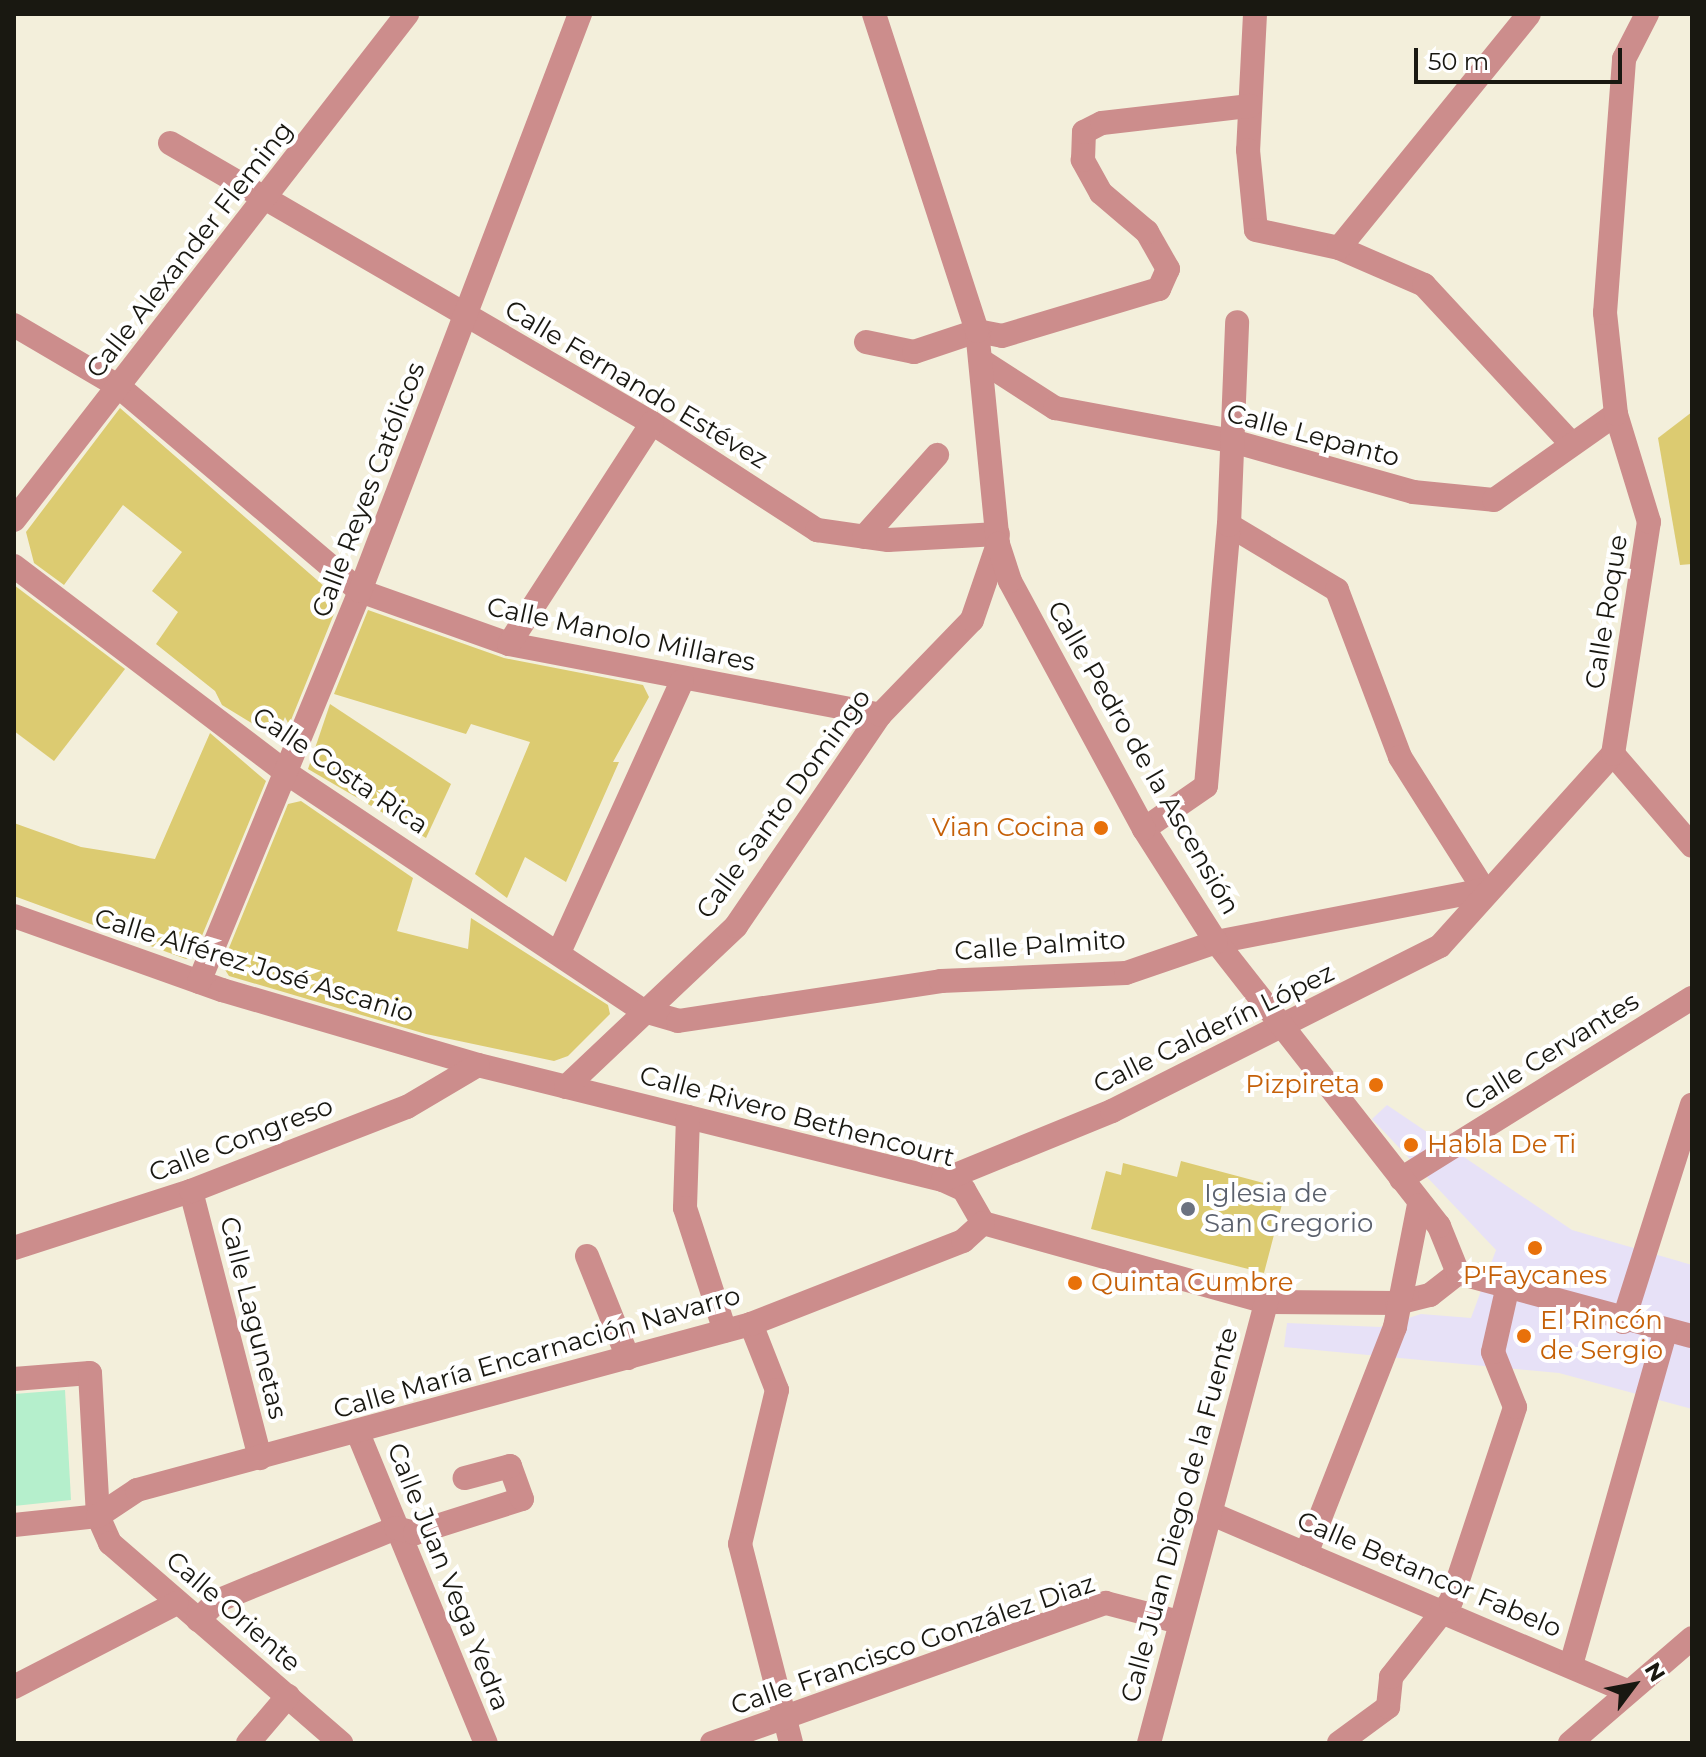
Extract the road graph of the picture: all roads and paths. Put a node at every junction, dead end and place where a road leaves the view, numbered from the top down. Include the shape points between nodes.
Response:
1 (407, 14) edge
2 (580, 14) edge
3 (874, 14) edge
4 (1255, 14) edge
5 (1529, 14) edge
6 (1647, 14) edge
7 (1250, 106) junction
8 (170, 143) dead end
9 (267, 202) junction
10 (1339, 248) junction
11 (466, 315) junction
12 (1237, 322) dead end
13 (14, 325) edge
14 (977, 331) junction
15 (866, 342) dead end
16 (982, 361) junction
17 (118, 386) junction
18 (1616, 414) junction
19 (652, 423) junction
20 (1232, 441) junction
21 (1572, 444) junction
22 (937, 455) dead end
23 (14, 520) edge
24 (1229, 525) junction
25 (864, 537) junction
26 (998, 539) junction
27 (14, 566) edge
28 (984, 583) junction
29 (360, 591) junction
30 (1034, 623) junction
31 (509, 644) junction
32 (682, 681) junction
33 (880, 715) junction
34 (1613, 754) junction
35 (288, 774) junction
36 (1144, 829) junction
37 (1692, 846) edge
38 (1484, 890) junction
39 (14, 916) edge
40 (1216, 942) junction
41 (560, 950) junction
42 (199, 982) junction
43 (1692, 998) edge
44 (644, 1011) junction
45 (1282, 1030) junction
46 (478, 1065) junction
47 (566, 1087) junction
48 (1692, 1105) edge
49 (688, 1117) junction
50 (1401, 1179) junction
51 (943, 1180) junction
52 (191, 1191) junction
53 (1419, 1205) junction
54 (983, 1223) junction
55 (14, 1248) edge
56 (587, 1256) dead end
57 (1455, 1276) junction
58 (1507, 1290) junction
59 (1266, 1302) junction
60 (1397, 1303) junction
61 (1623, 1322) junction
62 (751, 1324) junction
63 (1666, 1330) junction
64 (725, 1331) junction
65 (1692, 1336) edge
66 (628, 1358) junction
67 (14, 1379) edge
68 (358, 1433) junction
69 (260, 1458) junction
70 (465, 1478) dead end
71 (1212, 1514) junction
72 (98, 1516) junction
73 (14, 1525) edge
74 (396, 1528) junction
75 (1306, 1554) junction
76 (177, 1603) junction
77 (1444, 1611) junction
78 (198, 1620) junction
79 (1179, 1622) junction
80 (1692, 1638) edge
81 (1571, 1665) junction
82 (14, 1687) edge
83 (1624, 1690) junction
84 (288, 1696) junction
85 (787, 1733) edge
86 (248, 1743) edge
87 (341, 1743) edge
88 (486, 1743) edge
89 (712, 1743) edge
90 (1149, 1743) edge
91 (1339, 1743) edge
92 (1570, 1743) edge

1 - 9 street, Calle Alexander Fleming
2 - 11 street, Calle Reyes Católicos
3 - 14 street, Calle Santo Domingo
4 - 7 street
5 - 10 street
6 - 18 street, Calle Roque via 1624,59 1616,119 1605,313
7 - 10 street via 1256,230
7 - 14 street via 1102,123 1084,132 1083,160 1101,193 1147,232 1168,269 1159,289 1002,336
8 - 9 street, Calle Fernando Estévez
9 - 11 street, Calle Fernando Estévez
9 - 17 street, Calle Alexander Fleming
10 - 21 street via 1424,285
11 - 19 street, Calle Fernando Estévez
11 - 29 street, Calle Reyes Católicos
12 - 20 street
13 - 17 street, Calle Manolo Millares
14 - 15 street via 914,352
14 - 16 street, Calle Santo Domingo
16 - 20 street, Calle Lepanto via 1055,408
16 - 26 street, Calle Santo Domingo
17 - 23 street, Calle Alexander Fleming
17 - 29 street, Calle Manolo Millares
18 - 21 street, Calle Lepanto
18 - 34 street, Calle Roque via 1649,522
19 - 25 street, Calle Fernando Estévez via 817,530
19 - 31 street
20 - 21 street, Calle Lepanto via 1413,492 1494,500
20 - 24 street
22 - 25 street
24 - 36 street via 1206,786
24 - 38 street via 1337,590 1400,757
25 - 26 street, Calle Fernando Estévez
26 - 28 street, Calle Santo Domingo
26 - 30 street, Calle Pedro de la Ascensión
27 - 35 street, Calle Costa Rica
28 - 30 street
28 - 33 street, Calle Santo Domingo via 972,620
29 - 31 street, Calle Manolo Millares
29 - 35 street, Calle Reyes Católicos
30 - 36 street, Calle Pedro de la Ascensión
31 - 32 street, Calle Manolo Millares
32 - 33 street, Calle Manolo Millares
32 - 41 street
33 - 44 street, Calle Santo Domingo via 736,926
34 - 37 street
34 - 38 street
35 - 41 street, Calle Costa Rica
35 - 42 street, Calle Reyes Católicos
36 - 40 street, Calle Pedro de la Ascensión
38 - 40 street, Calle Palmito
38 - 45 street, Calle Calderín López via 1440,946
39 - 42 street, Calle Alférez José Ascanio
40 - 44 street, Calle Palmito via 1126,973 941,981 678,1021
40 - 45 street, Calle Pedro de la Ascensión
41 - 44 street, Calle Costa Rica
42 - 46 street, Calle Alférez José Ascanio
43 - 50 street, Calle Cervantes
44 - 47 street, Calle Santo Domingo
45 - 50 street, Calle Pedro de la Ascensión
45 - 51 street, Calle Calderín López via 1112,1111
46 - 47 street, Calle Rivero Bethencourt
46 - 52 street, Calle Congreso via 407,1107
47 - 49 street, Calle Rivero Bethencourt
48 - 61 street
49 - 51 street, Calle Rivero Bethencourt
49 - 64 street via 685,1208
50 - 53 street, Calle Pedro de la Ascensión
51 - 54 street, Calle Rivero Bethencourt via 964,1190
52 - 55 street, Calle Congreso
52 - 69 street, Calle Lagunetas
53 - 57 street, Calle Pedro de la Ascensión via 1439,1226
53 - 60 street
54 - 59 street
54 - 62 street, Calle María Encarnación Navarro via 963,1241
56 - 66 street
57 - 58 street
57 - 60 street
58 - 61 street
58 - 77 street via 1493,1352 1515,1407
59 - 60 street
59 - 71 street, Calle Juan Diego de la Fuente
60 - 75 street via 1395,1327
61 - 63 street
62 - 64 street, Calle María Encarnación Navarro
62 - 85 street via 777,1390 740,1544
63 - 65 street
63 - 81 street
64 - 66 street, Calle María Encarnación Navarro
66 - 68 street, Calle María Encarnación Navarro
67 - 72 street via 90,1373
68 - 69 street, Calle María Encarnación Navarro
68 - 74 street, Calle Juan Vega Yedra
69 - 72 street, Calle María Encarnación Navarro via 137,1490
70 - 74 street via 510,1466 522,1499 415,1533
71 - 75 street, Calle Betancor Fabelo
71 - 79 street, Calle Juan Diego de la Fuente
72 - 73 street
72 - 76 street, Calle Oriente via 110,1543
74 - 78 street via 217,1601
74 - 88 street, Calle Juan Vega Yedra
75 - 77 street, Calle Betancor Fabelo
76 - 78 street, Calle Oriente
76 - 82 street
77 - 81 street, Calle Betancor Fabelo
77 - 91 street via 1391,1677 1388,1707
78 - 84 street, Calle Oriente
79 - 85 street, Calle Francisco González Diaz via 1106,1603
79 - 90 street, Calle Juan Diego de la Fuente
80 - 83 street
81 - 83 street, Calle Betancor Fabelo
83 - 92 street
84 - 86 street
84 - 87 street, Calle Oriente
85 - 89 street, Calle Francisco González Diaz

